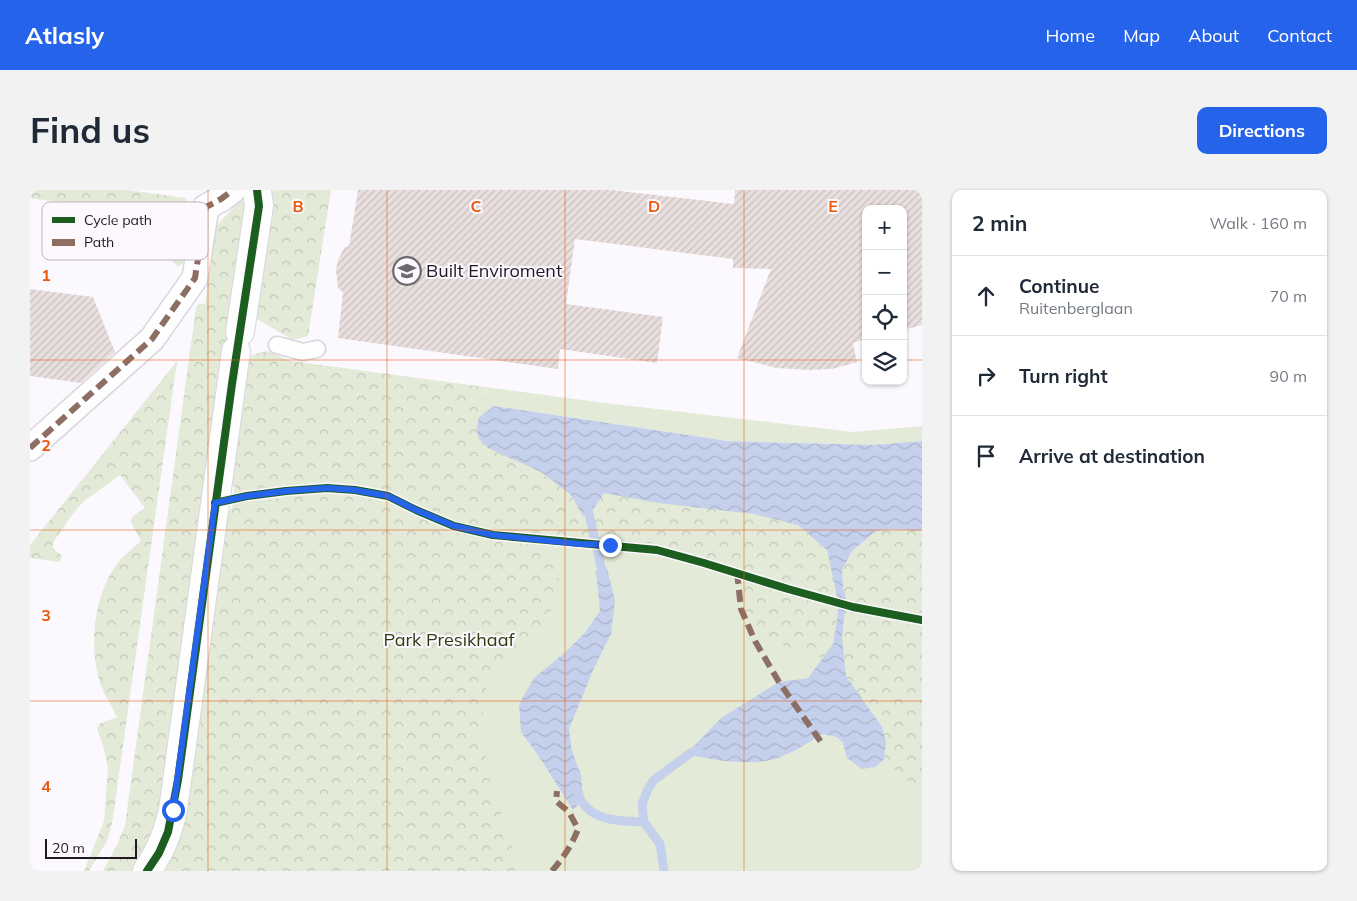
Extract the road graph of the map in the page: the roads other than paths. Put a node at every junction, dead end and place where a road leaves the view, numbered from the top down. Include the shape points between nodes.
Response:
1 (233, 190) edge
2 (257, 190) edge
3 (208, 206) edge
4 (198, 260) edge
5 (278, 345) dead end
6 (317, 350) dead end
7 (30, 448) edge
8 (146, 871) edge

1 - 3 street
2 - 8 street via 259,206 174,802 168,832
4 - 7 street via 195,278 152,339
5 - 6 lane via 303,352

